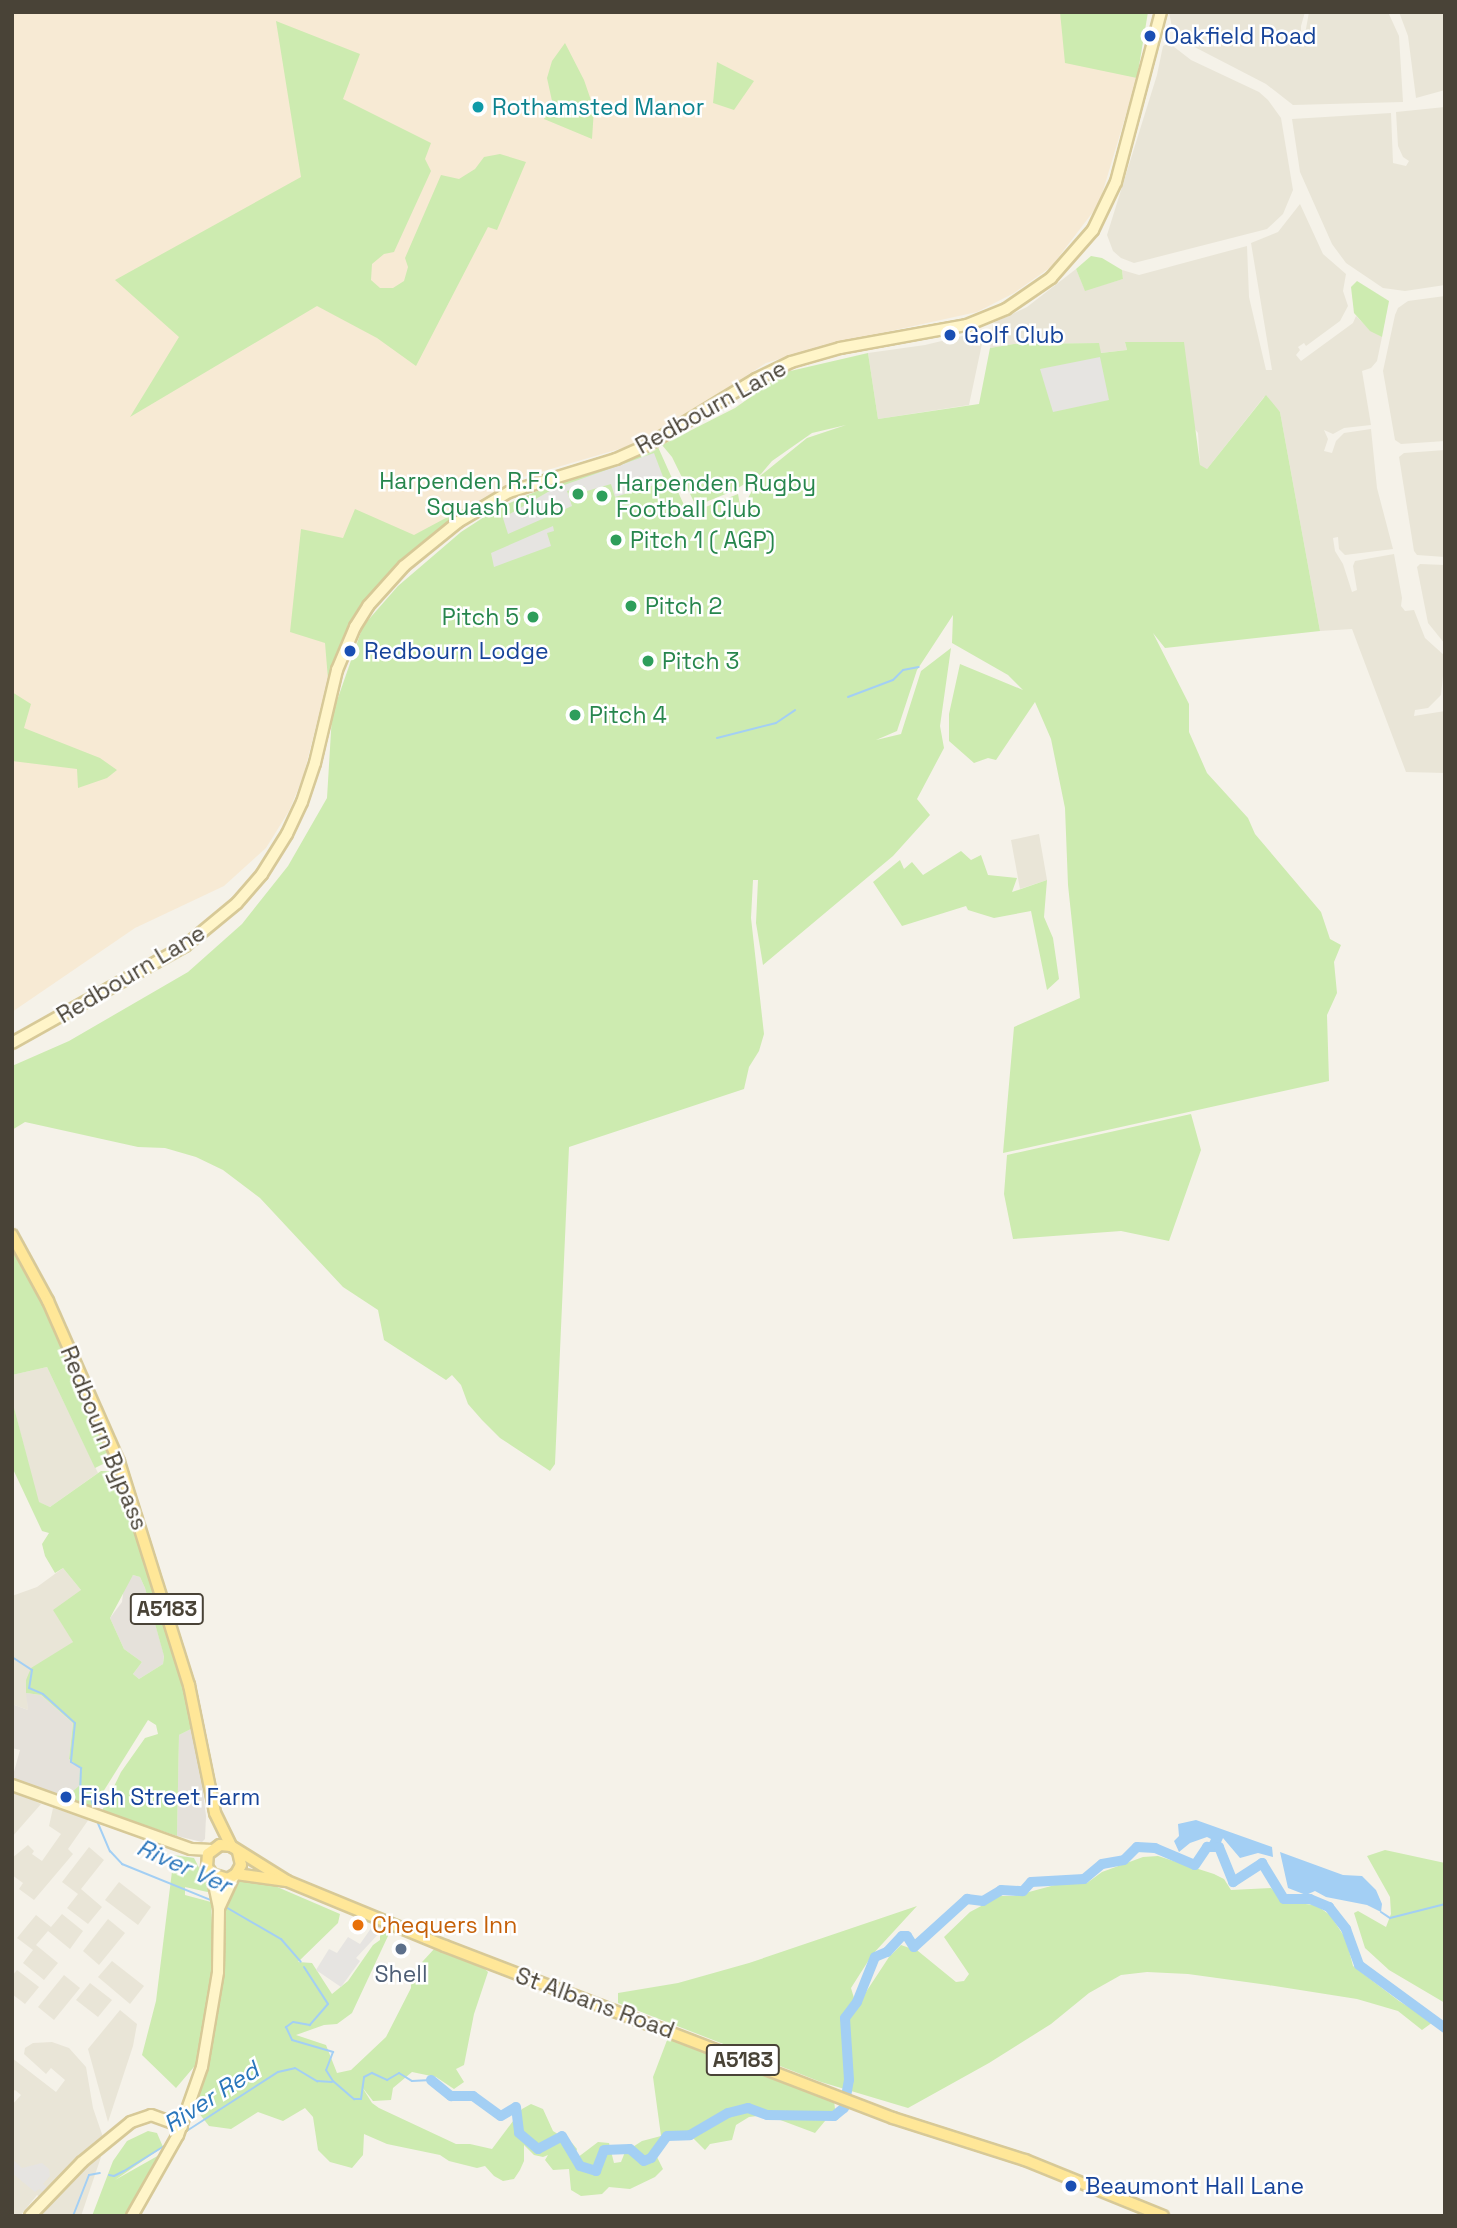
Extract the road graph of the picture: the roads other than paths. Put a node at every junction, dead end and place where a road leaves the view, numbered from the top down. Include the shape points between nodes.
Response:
1 (1161, 12) edge
2 (12, 1043) edge
3 (12, 1235) edge
4 (12, 1785) edge
5 (215, 1813) junction
6 (191, 1849) junction
7 (212, 1849) junction
8 (234, 1849) junction
9 (210, 1871) junction
10 (235, 1875) junction
11 (287, 1881) junction
12 (219, 1901) junction
13 (180, 2130) junction
14 (30, 2216) edge
15 (132, 2216) edge
16 (1163, 2216) edge

1 - 2 main road, Redbourn Lane via 1106,207 1079,250 1051,278 1006,309 967,325 839,348 791,362 635,451 517,489 458,522 404,566 355,627 337,670 302,802 262,874 185,946
3 - 5 main road, Redbourn Bypass / A5183 via 48,1301 127,1486 190,1685
4 - 6 main road
5 - 7 main road, Redbourn Bypass / A5183
5 - 8 main road, Redbourn Bypass / A5183
6 - 7 main road
6 - 9 main road
7 - 8 main road
7 - 9 main road
8 - 10 main road via 241,1865
8 - 11 main road, St Albans Road / A5183
9 - 10 main road via 221,1879
9 - 12 main road
10 - 11 main road, St Albans Road / A5183
10 - 12 main road
11 - 16 main road, St Albans Road / A5183 via 545,1986 835,2096 1025,2160
12 - 13 main road via 213,2015 199,2079
13 - 14 main road via 151,2115 131,2122 89,2156
13 - 15 main road

